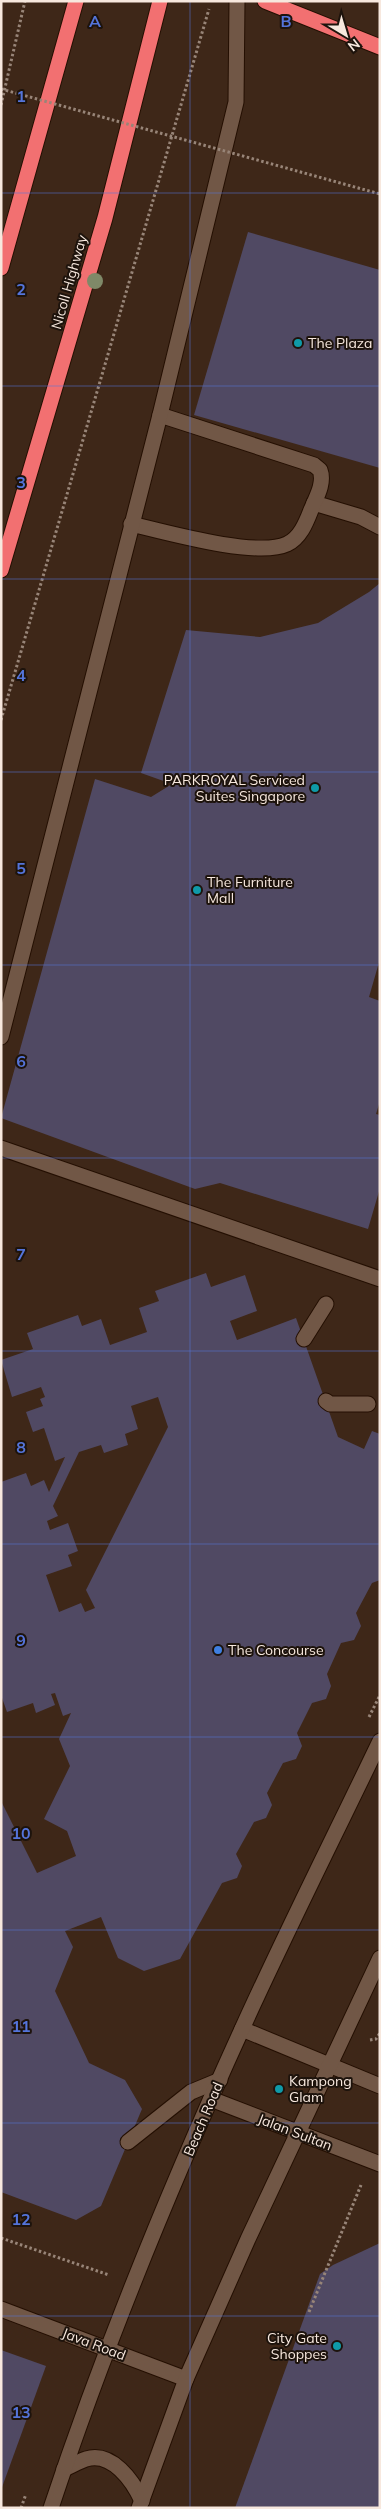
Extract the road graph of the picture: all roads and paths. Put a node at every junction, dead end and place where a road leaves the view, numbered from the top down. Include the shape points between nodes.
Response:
1 (25, 1) edge
2 (76, 1) edge
3 (160, 1) edge
4 (212, 1) edge
5 (237, 1) edge
6 (266, 1) edge
7 (380, 47) edge
8 (1, 89) edge
9 (1, 105) edge
10 (380, 194) edge
11 (1, 268) edge
12 (160, 415) junction
13 (314, 503) junction
14 (380, 513) edge
15 (361, 517) junction
16 (131, 524) junction
17 (380, 527) edge
18 (1, 570) edge
19 (1, 720) edge
20 (1, 1037) edge
21 (1, 1148) edge
22 (380, 1279) edge
23 (326, 1304) dead end
24 (304, 1339) dead end
25 (326, 1401) dead end
26 (368, 1404) dead end
27 (380, 1741) edge
28 (380, 1958) edge
29 (242, 2029) junction
30 (328, 2065) junction
31 (220, 2080) junction
32 (380, 2086) edge
33 (211, 2099) junction
34 (298, 2133) junction
35 (128, 2142) dead end
36 (375, 2163) edge
37 (1, 2238) edge
38 (133, 2282) junction
39 (1, 2309) edge
40 (309, 2312) dead end
41 (106, 2348) junction
42 (186, 2379) junction
43 (64, 2469) junction
44 (140, 2504) edge
45 (51, 2508) edge

1 - 9 path
2 - 11 highway
3 - 18 highway, Nicoll Highway via 105,218
4 - 19 path
5 - 12 main road via 236,102
6 - 7 highway
8 - 10 path, bridge
12 - 13 main road via 287,448 320,470 322,482
12 - 16 main road
13 - 15 main road
13 - 16 main road via 306,524 297,536 278,547 226,546
14 - 15 main road
15 - 17 main road
16 - 20 main road
21 - 22 main road
23 - 24 main road
25 - 26 main road via 330,1404
27 - 29 main road, Beach Road
28 - 30 main road
29 - 30 main road
29 - 31 main road, Beach Road
30 - 32 main road
30 - 34 main road
31 - 33 main road, Beach Road
31 - 35 main road via 191,2092
33 - 34 main road, Jalan Sultan
33 - 38 main road, Beach Road
34 - 36 main road, Jalan Sultan
34 - 42 main road
36 - 40 path
37 - 38 path
38 - 41 main road, Beach Road
39 - 41 main road, Java Road
41 - 42 main road, Java Road
41 - 43 main road, Beach Road
42 - 44 main road
43 - 44 main road via 86,2459 106,2461 133,2483
43 - 45 main road, Beach Road

